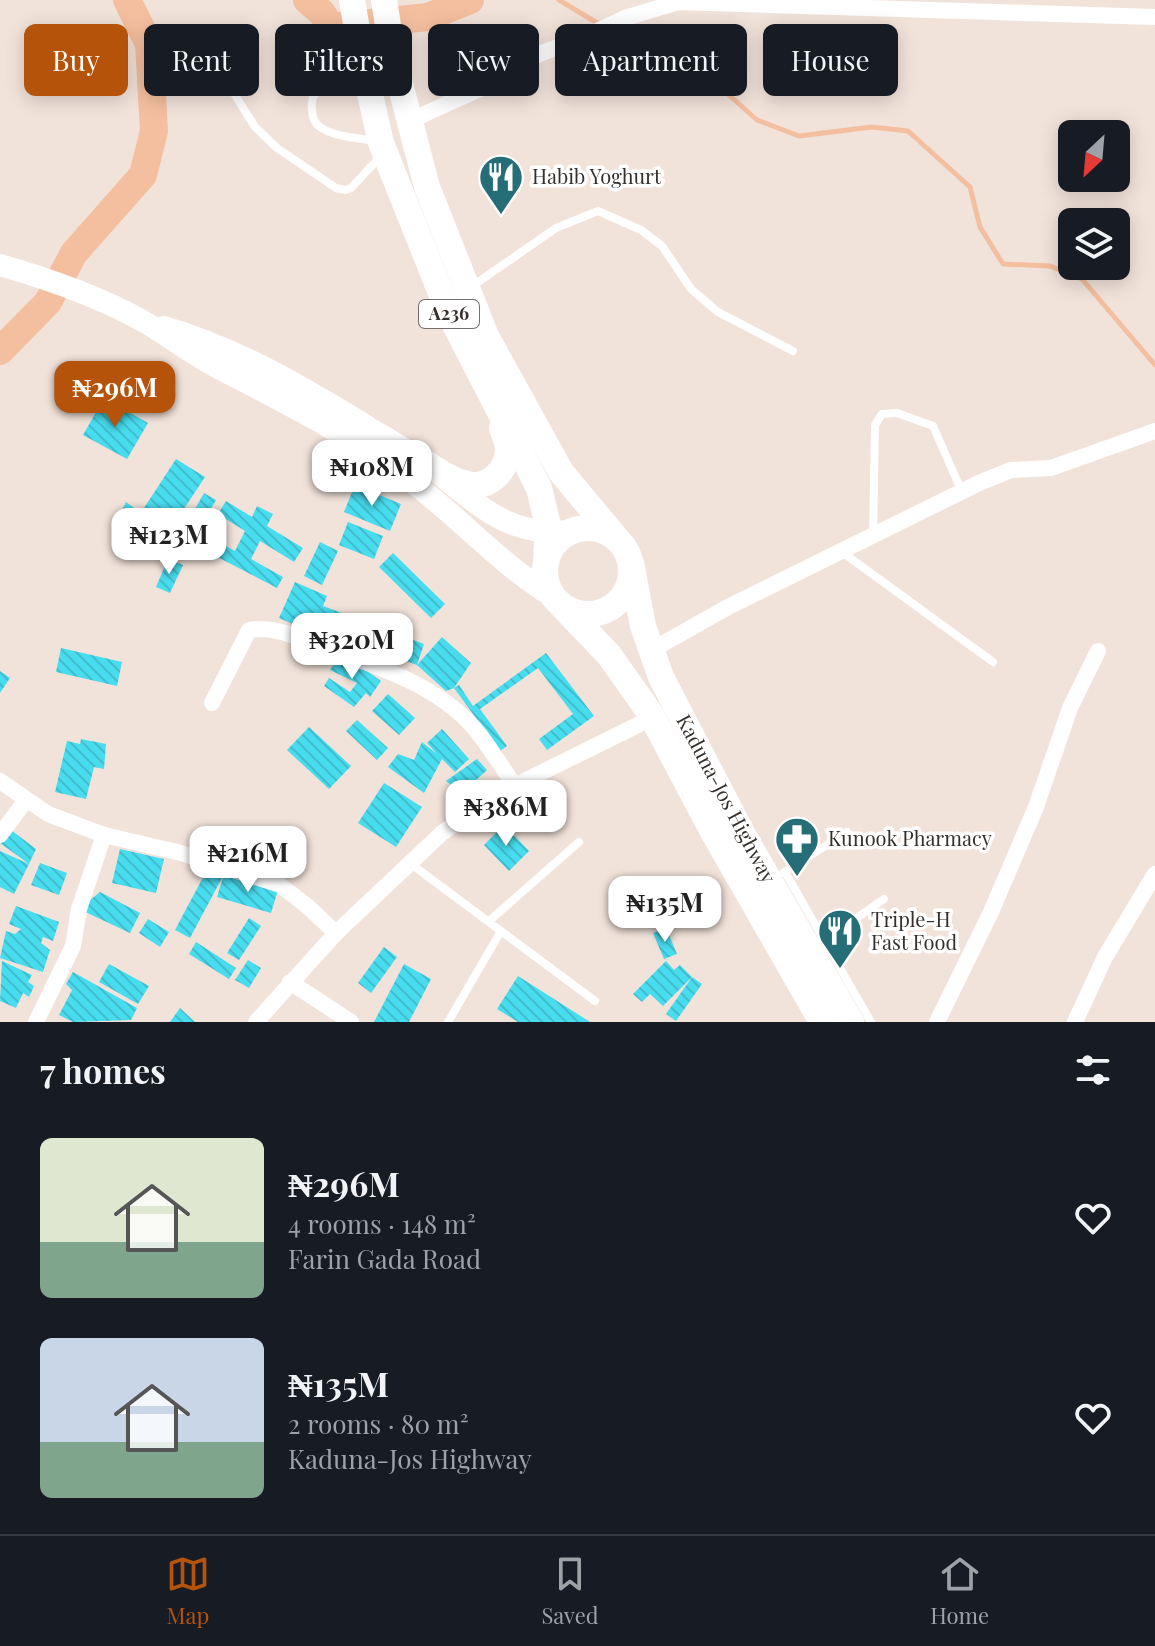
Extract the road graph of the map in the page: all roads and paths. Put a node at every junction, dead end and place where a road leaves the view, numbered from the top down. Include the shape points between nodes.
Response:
1 (352, 0) edge
2 (384, 0) edge
3 (808, 3) edge
4 (1155, 17) edge
5 (356, 24) edge
6 (236, 96) edge
7 (313, 96) edge
8 (370, 96) edge
9 (409, 121) junction
10 (383, 148) junction
11 (0, 265) edge
12 (467, 290) junction
13 (143, 321) junction
14 (793, 351) dead end
15 (496, 410) junction
16 (1155, 431) edge
17 (421, 460) junction
18 (962, 492) junction
19 (560, 531) junction
20 (873, 536) junction
21 (616, 538) junction
22 (842, 552) junction
23 (631, 563) junction
24 (558, 602) junction
25 (650, 651) junction
26 (1098, 651) dead end
27 (993, 662) dead end
28 (212, 703) dead end
29 (652, 718) junction
30 (0, 781) edge
31 (515, 786) junction
32 (26, 800) junction
33 (847, 832) dead end
34 (0, 835) edge
35 (104, 835) junction
36 (579, 842) dead end
37 (411, 864) junction
38 (1155, 874) edge
39 (777, 877) junction
40 (884, 899) dead end
41 (489, 921) junction
42 (501, 931) junction
43 (336, 933) junction
44 (825, 940) junction
45 (290, 982) junction
46 (595, 1001) dead end
47 (36, 1022) edge
48 (256, 1022) edge
49 (351, 1022) edge
50 (448, 1022) edge
51 (822, 1022) edge
52 (851, 1022) edge
53 (871, 1022) edge
54 (937, 1022) edge
55 (1075, 1022) edge

1 - 5 highway, A236
2 - 9 highway, A236
3 - 4 street
3 - 9 street via 678,2 537,55 491,84
6 - 10 lane via 266,138 336,188 351,188
7 - 10 lane via 317,125
8 - 10 highway, A236
9 - 12 highway, A236 via 427,187
10 - 15 highway, A236 via 449,313
11 - 13 main road via 78,290
12 - 14 lane via 556,228 598,211 662,246 691,289 710,306
12 - 21 highway, A236 via 486,336 561,472
13 - 17 main road via 197,337 295,384
13 - 24 main road via 182,348 363,447
15 - 17 highway, A236 via 508,445 498,476 491,481 464,484
15 - 19 highway, A236
16 - 18 street via 1051,468 1011,470
17 - 19 main road via 493,515 523,529
18 - 20 street
18 - 20 lane via 933,426 897,413 882,414 875,425
19 - 21 highway via 586,528
19 - 24 highway, A236 via 546,562 546,583
20 - 22 street
21 - 23 highway, A236
22 - 25 street
22 - 27 lane
23 - 24 highway via 627,590 609,610 586,615
23 - 25 highway, Kaduna-Jos Highway / A236
24 - 29 highway, Kaduna-Jos Highway via 609,655
25 - 39 highway, Kaduna-Jos Highway / A236
26 - 54 street via 1070,708 1036,807 991,912
28 - 31 street via 249,630 285,632 427,688 479,733
29 - 31 street
29 - 51 highway, Kaduna-Jos Highway
30 - 32 street
31 - 37 street via 442,833
32 - 34 street
32 - 35 street
33 - 39 lane
35 - 43 street via 280,885
35 - 47 street via 79,909 73,946
36 - 41 lane
37 - 41 lane
37 - 43 street
38 - 55 street via 1105,957
39 - 44 lane
39 - 52 highway, Kaduna-Jos Highway / A236
40 - 44 lane
41 - 42 lane
42 - 46 lane
42 - 50 lane
43 - 45 street
44 - 53 lane
45 - 48 street
45 - 49 street

